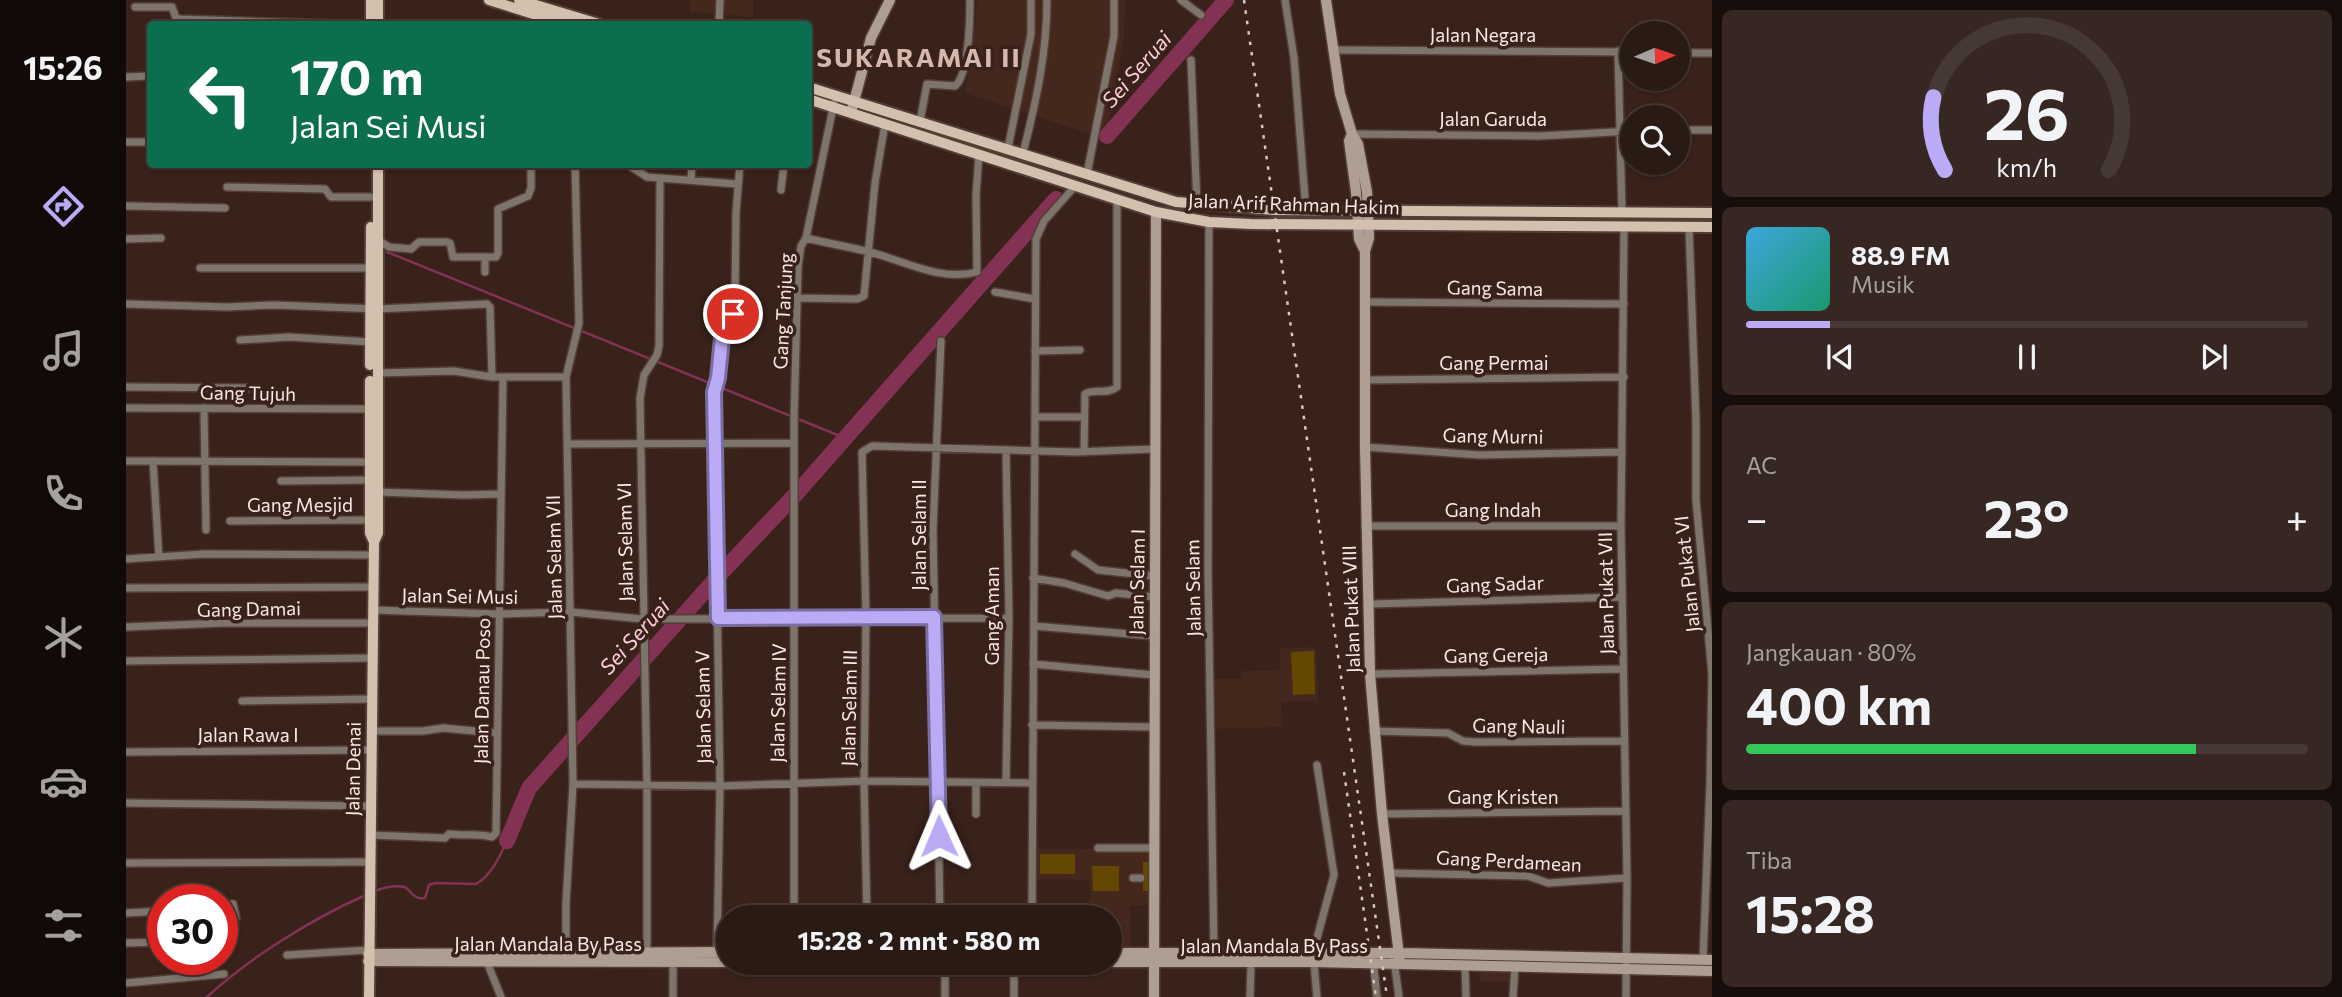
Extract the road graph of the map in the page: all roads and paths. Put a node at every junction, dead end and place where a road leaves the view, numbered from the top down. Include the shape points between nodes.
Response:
1 (371, 0) edge
2 (378, 0) edge
3 (489, 0) edge
4 (519, 0) edge
5 (720, 0) edge
6 (890, 0) edge
7 (970, 0) edge
8 (1031, 0) edge
9 (1047, 0) edge
10 (1114, 0) edge
11 (1181, 0) edge
12 (1285, 0) edge
13 (1326, 0) edge
14 (135, 7) dead end
15 (1201, 15) dead end
16 (242, 21) edge
17 (371, 21) edge
18 (378, 21) edge
19 (544, 21) edge
20 (589, 21) edge
21 (719, 21) edge
22 (1031, 34) junction
23 (1047, 37) junction
24 (1333, 50) junction
25 (1618, 51) joint
26 (1690, 53) edge
27 (1712, 53) edge
28 (1191, 60) dead end
29 (147, 76) edge
30 (126, 77) edge
31 (812, 89) edge
32 (812, 99) edge
33 (855, 100) junction
34 (834, 101) junction
35 (1019, 102) junction
36 (1035, 106) junction
37 (850, 112) junction
38 (920, 121) junction
39 (885, 124) junction
40 (1690, 130) edge
41 (1712, 130) edge
42 (1619, 131) junction
43 (1352, 134) junction
44 (126, 142) edge
45 (147, 142) edge
46 (1008, 148) junction
47 (1023, 153) junction
48 (978, 154) junction
49 (371, 168) edge
50 (378, 168) edge
51 (531, 168) edge
52 (575, 168) edge
53 (634, 168) edge
54 (692, 168) edge
55 (739, 168) edge
56 (784, 168) edge
57 (1087, 174) junction
58 (660, 178) junction
59 (691, 180) junction
60 (737, 184) junction
61 (1076, 185) junction
62 (227, 187) dead end
63 (781, 190) dead end
64 (371, 197) junction
65 (1117, 198) junction
66 (1197, 205) junction
67 (126, 206) edge
68 (225, 208) dead end
69 (1306, 211) junction
70 (1364, 211) junction
71 (1156, 212) junction
72 (1622, 212) junction
73 (1712, 213) edge
74 (1209, 222) junction
75 (1364, 225) junction
76 (1624, 226) junction
77 (1689, 227) junction
78 (1712, 227) edge
79 (161, 238) dead end
80 (806, 238) junction
81 (126, 239) edge
82 (375, 240) junction
83 (869, 252) junction
84 (485, 257) junction
85 (200, 268) dead end
86 (371, 268) junction
87 (485, 272) dead end
88 (995, 292) dead end
89 (797, 298) junction
90 (1035, 299) junction
91 (1365, 302) junction
92 (126, 304) edge
93 (1624, 304) junction
94 (375, 308) junction
95 (240, 340) dead end
96 (941, 341) dead end
97 (370, 342) junction
98 (1080, 350) dead end
99 (1035, 351) junction
100 (377, 373) junction
101 (492, 377) junction
102 (566, 377) junction
103 (1624, 377) junction
104 (503, 378) junction
105 (1364, 380) junction
106 (126, 387) edge
107 (251, 388) dead end
108 (126, 408) edge
109 (204, 408) junction
110 (370, 409) junction
111 (1084, 417) junction
112 (1035, 418) junction
113 (715, 442) junction
114 (639, 443) junction
115 (794, 443) junction
116 (568, 444) junction
117 (936, 447) junction
118 (1364, 447) junction
119 (1155, 449) junction
120 (1006, 450) junction
121 (1036, 450) junction
122 (1084, 452) junction
123 (1622, 452) junction
124 (126, 461) edge
125 (153, 461) junction
126 (204, 461) junction
127 (374, 462) junction
128 (370, 480) junction
129 (281, 481) dead end
130 (794, 490) joint
131 (378, 492) junction
132 (500, 494) junction
133 (370, 520) junction
134 (230, 521) dead end
135 (1366, 526) junction
136 (1621, 527) junction
137 (206, 530) dead end
138 (374, 542) junction
139 (1076, 554) dead end
140 (374, 555) junction
141 (159, 557) junction
142 (126, 559) edge
143 (1155, 576) junction
144 (1033, 578) junction
145 (373, 587) junction
146 (126, 588) edge
147 (1154, 597) junction
148 (1621, 597) junction
149 (1370, 604) junction
150 (373, 610) junction
151 (571, 612) junction
152 (498, 614) junction
153 (934, 617) junction
154 (718, 618) junction
155 (866, 618) junction
156 (1009, 618) junction
157 (642, 619) junction
158 (795, 619) junction
159 (373, 623) junction
160 (1034, 626) junction
161 (126, 627) edge
162 (1154, 636) junction
163 (372, 658) junction
164 (126, 661) edge
165 (1033, 664) junction
166 (1622, 669) junction
167 (1370, 674) junction
168 (1154, 675) junction
169 (372, 699) junction
170 (242, 701) dead end
171 (1032, 725) junction
172 (1154, 727) junction
173 (371, 731) junction
174 (1374, 732) junction
175 (496, 733) junction
176 (1712, 734) edge
177 (1624, 741) junction
178 (371, 750) junction
179 (126, 752) edge
180 (1317, 765) dead end
181 (864, 781) junction
182 (938, 782) junction
183 (1006, 782) junction
184 (793, 783) junction
185 (976, 783) junction
186 (1031, 783) junction
187 (573, 785) junction
188 (647, 785) junction
189 (720, 786) junction
190 (126, 803) edge
191 (370, 806) junction
192 (1625, 811) junction
193 (976, 814) dead end
194 (1381, 814) junction
195 (370, 835) junction
196 (1098, 848) dead end
197 (1153, 848) junction
198 (369, 862) junction
199 (126, 863) edge
200 (1390, 873) junction
201 (1627, 878) junction
202 (718, 905) edge
203 (794, 905) edge
204 (867, 905) edge
205 (940, 905) edge
206 (1032, 905) edge
207 (147, 912) edge
208 (126, 913) edge
209 (147, 942) edge
210 (126, 943) edge
211 (566, 951) junction
212 (647, 951) junction
213 (716, 952) edge
214 (1214, 953) junction
215 (1122, 954) edge
216 (287, 955) dead end
217 (368, 955) junction
218 (673, 957) junction
219 (1155, 958) junction
220 (1313, 958) junction
221 (1372, 958) junction
222 (1122, 959) edge
223 (1397, 959) junction
224 (1627, 959) junction
225 (1707, 960) edge
226 (716, 961) edge
227 (488, 962) junction
228 (1251, 963) junction
229 (1465, 966) junction
230 (1515, 967) junction
231 (1627, 970) junction
232 (1712, 971) edge
233 (213, 975) edge
234 (946, 975) edge
235 (1014, 975) edge
236 (126, 983) edge
237 (369, 997) edge
238 (501, 997) edge
239 (673, 997) edge
240 (945, 997) edge
241 (1014, 997) edge
242 (1154, 997) edge
243 (1251, 997) edge
244 (1317, 997) edge
245 (1377, 997) edge
246 (1399, 997) edge
247 (1466, 997) edge
248 (1513, 997) edge
249 (1626, 997) edge

1 - 17 main road
2 - 18 main road
3 - 19 main road
4 - 20 main road
5 - 21 street
6 - 33 street via 871,38
7 - 38 street via 961,81 956,86 927,84
8 - 22 street
9 - 23 street
10 - 57 street via 1114,36
11 - 15 street
12 - 69 street
13 - 24 street, Jalan Pukat VIII
14 - 16 street via 172,7 180,19
22 - 23 street
22 - 35 street
23 - 36 street
24 - 25 street, Jalan Negara
24 - 43 street, Jalan Pukat VIII
25 - 42 street
26 - 27 street
28 - 66 street
29 - 30 street
31 - 34 main road, Jalan Arif Rahman Hakim
32 - 34 main road, Jalan Arif Rahman Hakim
33 - 34 main road, Jalan Arif Rahman Hakim
33 - 37 street
33 - 38 main road, Jalan Arif Rahman Hakim
34 - 37 main road, Jalan Arif Rahman Hakim
34 - 80 street, Gang Tanjung
35 - 36 street
35 - 46 street
36 - 47 street
37 - 39 main road, Jalan Arif Rahman Hakim
38 - 46 main road, Jalan Arif Rahman Hakim
39 - 48 main road, Jalan Arif Rahman Hakim
39 - 83 street
40 - 41 street
42 - 43 street, Jalan Garuda via 1539,136
42 - 72 street
43 - 70 street, Jalan Pukat VIII via 1349,141
44 - 45 street
46 - 47 main road, Jalan Arif Rahman Hakim
47 - 57 main road, Jalan Arif Rahman Hakim
48 - 61 main road, Jalan Arif Rahman Hakim
48 - 83 street via 977,272 941,273
49 - 64 main road, Jalan Denai
50 - 82 main road, Jalan Denai
51 - 84 street via 530,194 498,209 498,253
52 - 102 street, Jalan Selam VII via 579,323
53 - 58 street via 647,177
54 - 59 street
55 - 60 street, Jalan Selam V
56 - 63 street
57 - 66 main road, Jalan Arif Rahman Hakim
58 - 59 street
58 - 114 street, Jalan Selam VI via 657,355 644,375
59 - 60 street
60 - 113 street, Jalan Selam V via 735,307 723,328 715,388
61 - 65 main road, Jalan Arif Rahman Hakim
61 - 90 street via 1038,232
62 - 64 street via 325,190 331,197
64 - 82 main road, Jalan Denai
65 - 71 main road, Jalan Arif Rahman Hakim
65 - 111 street via 1117,387 1086,393
66 - 69 main road, Jalan Arif Rahman Hakim
67 - 68 street
69 - 70 main road, Jalan Arif Rahman Hakim
70 - 72 main road, Jalan Arif Rahman Hakim
70 - 75 street, Jalan Pukat VIII
71 - 74 main road, Jalan Arif Rahman Hakim
71 - 119 street, Jalan Selam I
72 - 73 main road, Jalan Arif Rahman Hakim
74 - 75 main road, Jalan Arif Rahman Hakim
74 - 214 street, Jalan Selam
75 - 76 main road, Jalan Arif Rahman Hakim
75 - 91 street, Jalan Pukat VIII via 1369,239
76 - 77 main road, Jalan Arif Rahman Hakim
76 - 93 street, Jalan Pukat VII
77 - 78 main road, Jalan Arif Rahman Hakim
77 - 176 street, Jalan Pukat VI via 1696,500 1712,674
79 - 81 street
80 - 83 street
80 - 89 street, Gang Tanjung via 801,246
82 - 84 street via 411,248 419,242 447,242 453,257
82 - 86 main road, Jalan Denai
82 - 94 main road, Jalan Denai
83 - 89 street via 864,296
84 - 87 street
85 - 86 street
86 - 94 main road, Jalan Denai
88 - 90 street
89 - 115 street, Gang Tanjung
90 - 99 street
91 - 93 street, Gang Sama
91 - 105 street, Jalan Pukat VIII
92 - 94 street
93 - 103 street, Jalan Pukat VII
94 - 97 main road, Jalan Denai
94 - 100 main road, Jalan Denai
94 - 101 street via 489,305
95 - 97 street via 289,337
96 - 117 street, Jalan Selam II
97 - 110 main road, Jalan Denai
98 - 99 street
99 - 112 street
100 - 101 street via 454,371
100 - 127 main road, Jalan Denai
101 - 104 street
102 - 104 street
102 - 116 street, Jalan Selam VII
103 - 105 street, Gang Permai
103 - 123 street, Jalan Pukat VII
104 - 132 street, Jalan Danau Poso
105 - 118 street, Jalan Pukat VIII
106 - 107 street
108 - 109 street, Gang Tujuh
109 - 110 street, Gang Tujuh
109 - 126 street
110 - 127 main road, Jalan Denai
111 - 112 street
111 - 122 street
112 - 121 street
113 - 114 street
113 - 115 street
113 - 154 street, Jalan Selam V
114 - 116 street
114 - 157 street, Jalan Selam VI
115 - 130 street, Gang Tanjung
116 - 151 street, Jalan Selam VII
117 - 120 street
117 - 153 street, Jalan Selam II
117 - 155 street, Jalan Selam III via 864,449
118 - 123 street, Gang Murni via 1480,455
118 - 135 street, Jalan Pukat VIII
119 - 122 street
119 - 143 street, Jalan Selam I
120 - 121 street
120 - 156 street, Gang Aman
121 - 122 street
121 - 144 street
123 - 136 street, Jalan Pukat VII
124 - 125 street
125 - 126 street
125 - 141 street
126 - 127 street
126 - 137 street
127 - 128 main road, Jalan Denai
127 - 131 main road, Jalan Denai
128 - 129 street
128 - 133 main road, Jalan Denai
130 - 158 street, Jalan Selam IV
131 - 132 street
131 - 138 main road, Jalan Denai
132 - 152 street, Jalan Danau Poso
133 - 134 street, Gang Mesjid
133 - 138 main road, Jalan Denai
135 - 136 street, Gang Indah
135 - 149 street, Jalan Pukat VIII
136 - 148 street, Jalan Pukat VII
138 - 140 main road, Jalan Denai
139 - 143 street via 1098,569
140 - 141 street
140 - 145 main road, Jalan Denai
141 - 142 street
143 - 147 street, Jalan Selam I
144 - 147 street via 1108,596
144 - 160 street
145 - 146 street
145 - 150 main road, Jalan Denai
147 - 162 street, Jalan Selam I
148 - 149 street, Gang Sadar
148 - 166 street, Jalan Pukat VII
149 - 167 street, Jalan Pukat VIII
150 - 152 street, Jalan Sei Musi
150 - 159 main road, Jalan Denai
151 - 152 street, Jalan Sei Musi
151 - 157 street, Jalan Sei Musi
151 - 187 street, Jalan Selam VII
152 - 175 street, Jalan Danau Poso
153 - 155 street, Jalan Sei Musi
153 - 156 street, Jalan Sei Musi
153 - 182 street, Jalan Selam II
154 - 157 street, Jalan Sei Musi
154 - 158 street, Jalan Sei Musi
154 - 189 street, Jalan Selam V
155 - 158 street, Jalan Sei Musi
155 - 181 street, Jalan Selam III
156 - 183 street, Gang Aman
157 - 188 street, Jalan Selam VI
158 - 184 street, Jalan Selam IV
159 - 161 street, Gang Damai
159 - 163 main road, Jalan Denai
160 - 162 street
160 - 165 street
162 - 168 street, Jalan Selam I
163 - 164 street
163 - 169 main road, Jalan Denai
165 - 168 street
165 - 171 street
166 - 167 street, Gang Gereja
166 - 177 street, Jalan Pukat VII
167 - 174 street, Jalan Pukat VIII
168 - 172 street, Jalan Selam I
169 - 170 street
169 - 173 main road, Jalan Denai
171 - 172 street
171 - 186 street
172 - 197 street, Jalan Selam I
173 - 175 street via 443,728
173 - 178 main road, Jalan Denai
174 - 177 street, Gang Nauli via 1448,733 1475,742
174 - 194 street, Jalan Pukat VIII
175 - 195 street, Jalan Danau Poso via 494,836
176 - 225 street, Jalan Pukat VI
177 - 192 street, Jalan Pukat VII
178 - 179 street, Jalan Rawa I
178 - 191 main road, Jalan Denai
180 - 220 street via 1334,875
181 - 182 street
181 - 184 street
181 - 204 street, Jalan Selam III
182 - 185 street
182 - 205 street, Jalan Selam II
183 - 185 street
183 - 186 street
184 - 189 street
184 - 203 street, Jalan Selam IV
185 - 193 street
186 - 206 street
187 - 188 street
187 - 211 street, Jalan Selam VII
188 - 189 street
188 - 212 street, Jalan Selam VI
189 - 202 street, Jalan Selam V
190 - 191 street
191 - 195 main road, Jalan Denai
192 - 194 street, Gang Kristen
192 - 201 street, Jalan Pukat VII
194 - 200 street, Jalan Pukat VIII
195 - 198 main road, Jalan Denai
196 - 197 street
197 - 219 street, Jalan Selam I
198 - 199 street
198 - 217 main road, Jalan Denai
200 - 201 street, Gang Perdamean via 1528,876 1548,883
200 - 223 street, Jalan Pukat VIII
201 - 224 street, Jalan Pukat VII
207 - 208 street
209 - 210 street
211 - 212 street, Jalan Mandala By Pass
211 - 217 street, Jalan Mandala By Pass
212 - 218 street, Jalan Mandala By Pass
213 - 218 street, Jalan Mandala By Pass
214 - 219 street, Jalan Mandala By Pass
214 - 220 street, Jalan Mandala By Pass
215 - 219 street, Jalan Mandala By Pass
216 - 217 street
217 - 227 street, Jalan Mandala By Pass
217 - 237 main road, Jalan Denai
218 - 226 street, Jalan Mandala By Pass
218 - 227 street, Jalan Mandala By Pass
218 - 239 street
219 - 222 street, Jalan Mandala By Pass
219 - 228 street, Jalan Mandala By Pass
219 - 242 street, Jalan Selam I
220 - 221 street, Jalan Mandala By Pass
220 - 228 street, Jalan Mandala By Pass
220 - 244 street
221 - 223 street, Jalan Mandala By Pass
221 - 245 street
223 - 224 street, Jalan Mandala By Pass
223 - 229 street, Jalan Mandala By Pass
223 - 246 street
224 - 225 street, Jalan Mandala By Pass
224 - 231 street, Jalan Pukat VII
227 - 238 street
228 - 243 street
229 - 230 street, Jalan Mandala By Pass
229 - 247 street
230 - 231 street, Jalan Mandala By Pass
230 - 248 street
231 - 232 street, Jalan Mandala By Pass
231 - 249 street, Jalan Pukat VII
233 - 236 street
234 - 240 street
235 - 241 street

